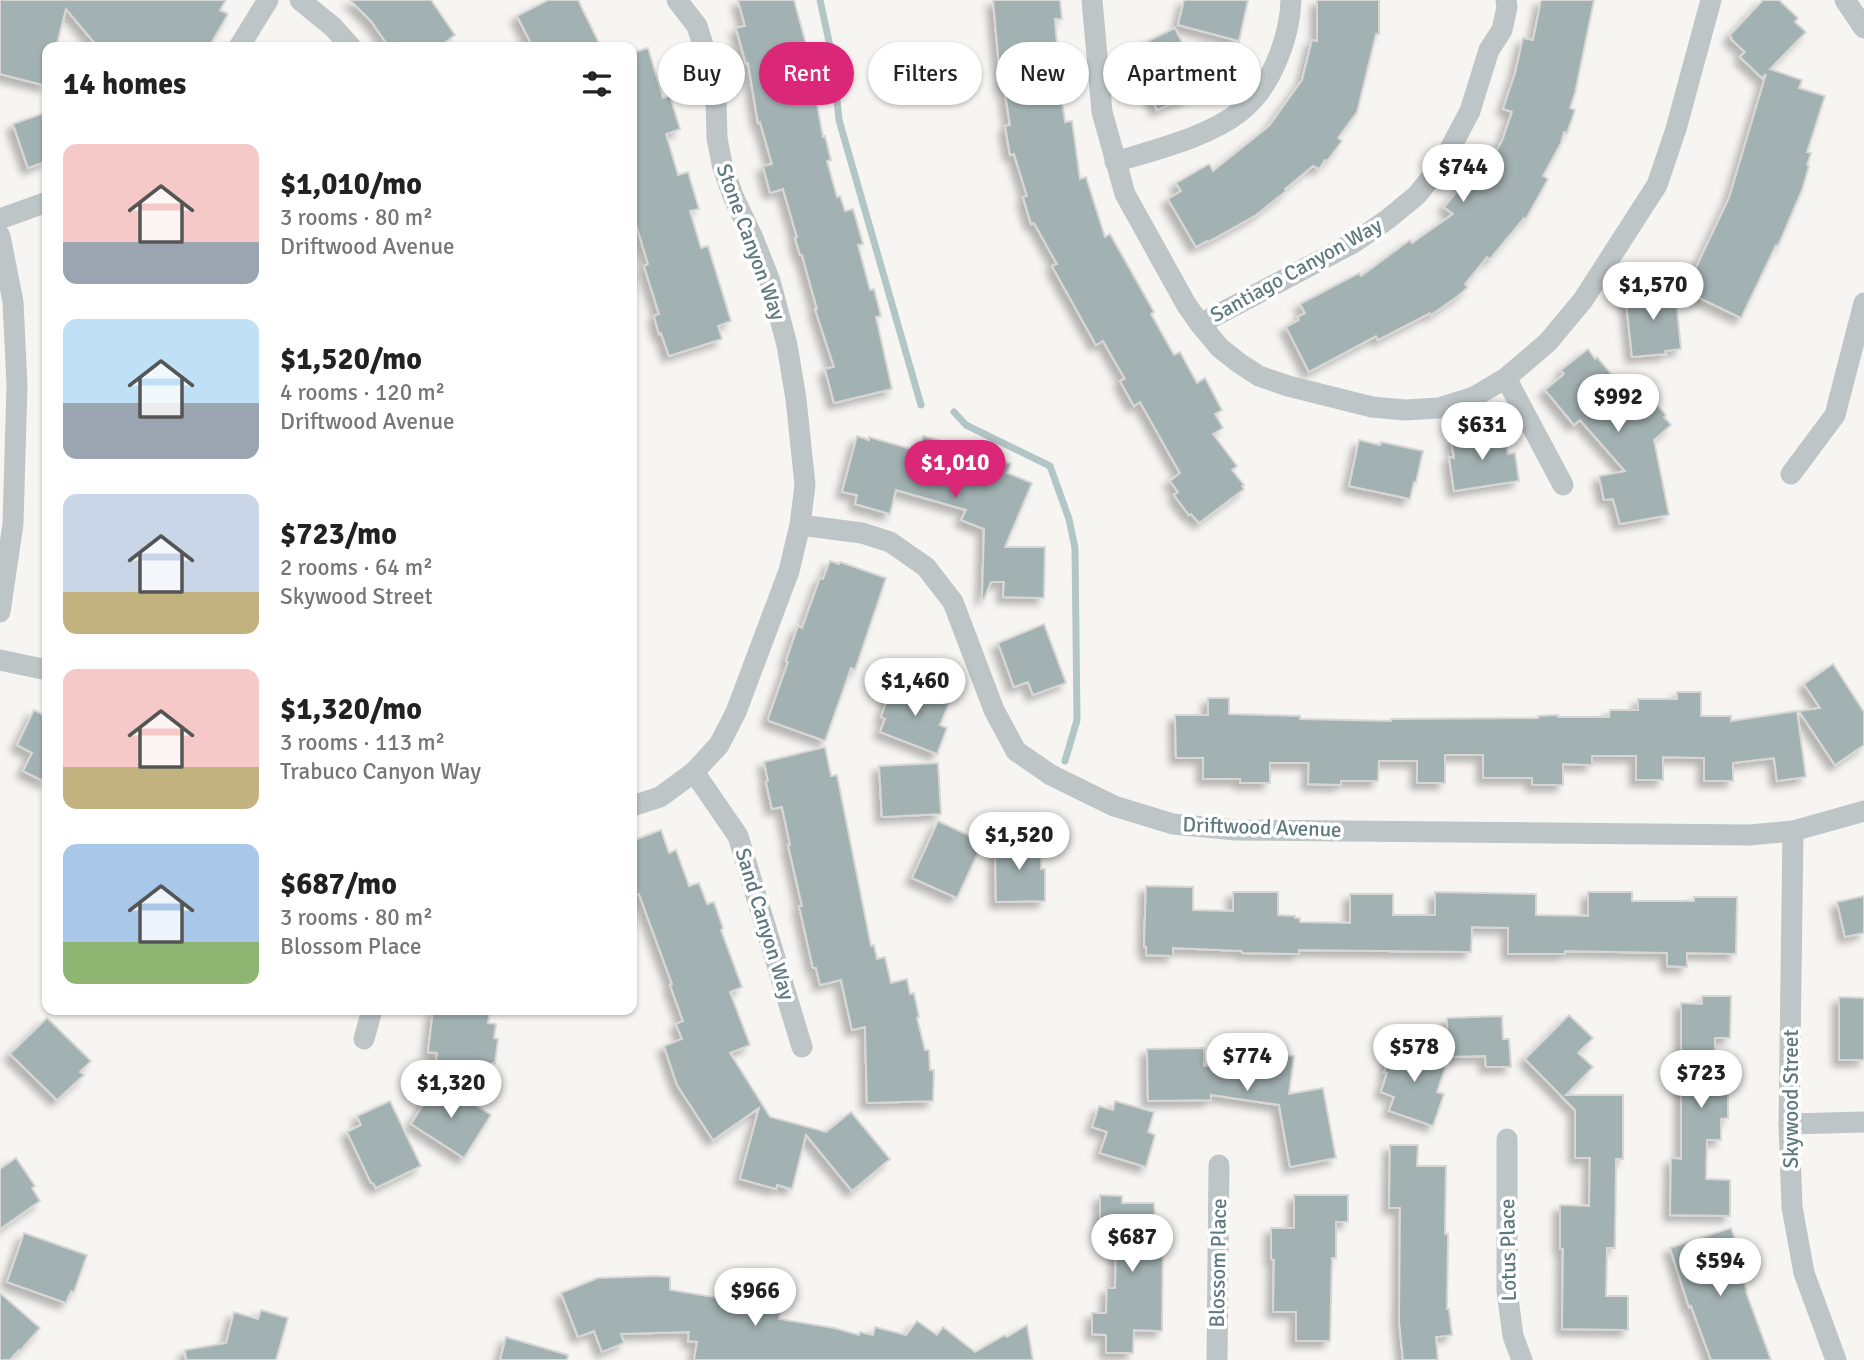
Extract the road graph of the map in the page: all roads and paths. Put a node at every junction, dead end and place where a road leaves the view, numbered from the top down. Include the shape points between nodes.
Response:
1 (268, 0) edge
2 (300, 0) edge
3 (677, 0) edge
4 (1092, 0) edge
5 (1291, 0) edge
6 (1506, 0) edge
7 (1711, 0) edge
8 (1844, 0) edge
9 (1864, 28) edge
10 (242, 42) edge
11 (346, 42) edge
12 (1115, 162) junction
13 (42, 204) edge
14 (0, 219) edge
15 (0, 236) edge
16 (1864, 303) edge
17 (1200, 324) junction
18 (1506, 377) junction
19 (1791, 474) dead end
20 (1563, 485) dead end
21 (800, 525) junction
22 (0, 612) edge
23 (0, 660) edge
24 (42, 669) edge
25 (694, 772) junction
26 (637, 804) edge
27 (1864, 811) edge
28 (1793, 831) junction
29 (371, 1015) edge
30 (364, 1039) dead end
31 (802, 1047) dead end
32 (1864, 1122) edge
33 (1789, 1124) junction
34 (1507, 1139) dead end
35 (1219, 1166) dead end
36 (1217, 1360) edge
37 (1522, 1360) edge
38 (1836, 1360) edge

1 - 10 street
2 - 11 street
3 - 21 street, Stone Canyon Way via 697,26 716,100 722,164 770,281 786,345 804,485
4 - 12 street via 1102,111
5 - 12 street via 1283,45 1268,81 1242,111 1206,132
6 - 17 street, Santiago Canyon Way via 1502,30 1489,50 1470,111 1442,164 1418,195 1355,242
7 - 18 street via 1657,185 1583,300 1548,342
8 - 9 street
12 - 17 street via 1125,194
13 - 14 street
15 - 22 street via 13,302 17,385 13,524
16 - 19 street via 1835,415
17 - 18 street via 1220,348 1259,376 1372,407 1439,408 1474,397
18 - 20 street
21 - 25 street, Stone Canyon Way via 789,571 736,712 719,746
21 - 28 street, Driftwood Avenue via 862,533 890,542 926,567 953,602 994,710 1016,751 1051,775 1138,814 1173,824 1236,830 1749,835
23 - 24 street
25 - 26 street, Stone Canyon Way via 660,797
25 - 31 street, Sand Canyon Way via 738,836
27 - 28 street, Driftwood Avenue
28 - 33 street, Skywood Street
29 - 30 street
32 - 33 street
33 - 38 street, Skywood Street via 1792,1207 1804,1273
34 - 37 street, Lotus Place via 1507,1291 1513,1336
35 - 36 street, Blossom Place

